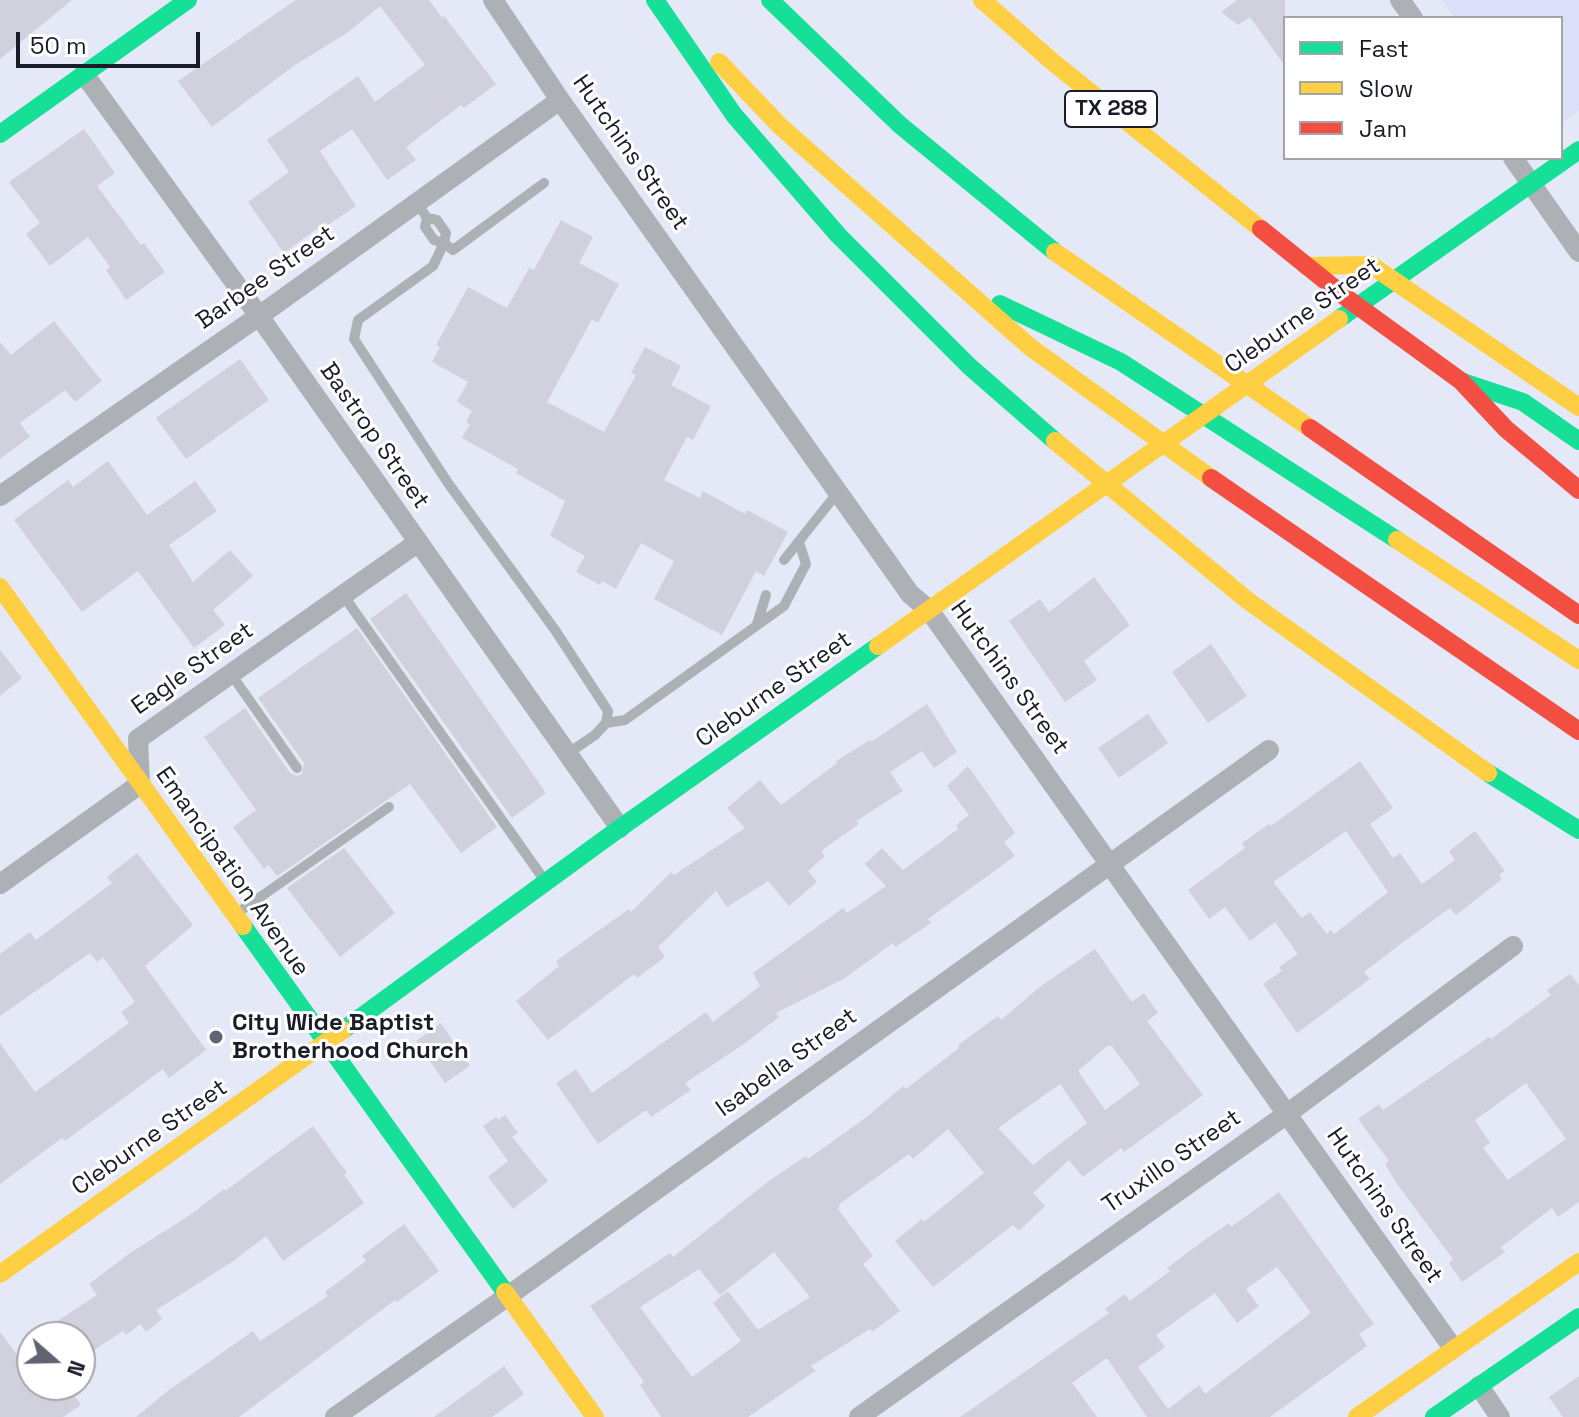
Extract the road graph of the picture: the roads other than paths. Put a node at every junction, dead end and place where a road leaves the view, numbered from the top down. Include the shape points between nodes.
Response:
1 (188, 0) edge
2 (493, 0) edge
3 (655, 0) edge
4 (665, 0) edge
5 (770, 0) edge
6 (982, 0) edge
7 (84, 74) junction
8 (560, 100) junction
9 (0, 134) edge
10 (1579, 150) edge
11 (1514, 160) edge
12 (544, 183) dead end
13 (1531, 184) junction
14 (422, 211) junction
15 (444, 243) junction
16 (1579, 252) edge
17 (1306, 266) junction
18 (962, 286) junction
19 (259, 316) junction
20 (1461, 381) junction
21 (1579, 407) edge
22 (1579, 441) edge
23 (1579, 490) edge
24 (838, 492) junction
25 (0, 496) edge
26 (799, 542) junction
27 (417, 543) junction
28 (784, 560) dead end
29 (0, 587) edge
30 (343, 595) junction
31 (766, 595) dead end
32 (929, 610) junction
33 (1579, 615) edge
34 (757, 624) junction
35 (1579, 660) edge
36 (231, 674) junction
37 (606, 723) junction
38 (1579, 731) edge
39 (1269, 750) dead end
40 (567, 754) junction
41 (297, 768) dead end
42 (140, 784) junction
43 (389, 807) dead end
44 (620, 828) junction
45 (1579, 830) edge
46 (1110, 865) junction
47 (546, 882) junction
48 (0, 884) edge
49 (234, 916) junction
50 (1513, 946) dead end
51 (325, 1043) junction
52 (1287, 1114) junction
53 (1579, 1262) edge
54 (0, 1274) edge
55 (508, 1296) junction
56 (1579, 1317) edge
57 (1453, 1348) junction
58 (1479, 1386) junction
59 (335, 1417) edge
60 (595, 1417) edge
61 (859, 1417) edge
62 (1357, 1417) edge
63 (1434, 1417) edge
64 (1500, 1417) edge

1 - 7 main road
2 - 8 street, Hutchins Street
3 - 45 main road via 695,62 777,167 969,366 1259,608 1505,785
4 - 18 main road via 780,126
5 - 33 main road via 964,181 1097,283
6 - 17 main road, TX 288
7 - 9 main road
7 - 19 street, Bastrop Street
8 - 14 street, Barbee Street
8 - 24 street, Hutchins Street
10 - 13 main road, Cleburne Street
11 - 13 street
12 - 15 lane via 453,250
13 - 16 street
13 - 32 main road, Cleburne Street
14 - 15 lane via 425,227 434,240
14 - 19 street, Barbee Street
15 - 37 lane via 433,266 358,320 354,339 448,483 555,630 608,711
17 - 20 main road
17 - 21 main road via 1371,265
18 - 35 main road via 1121,362
18 - 38 main road via 1087,389
19 - 25 street, Barbee Street
19 - 27 street, Bastrop Street
20 - 22 main road via 1523,402
20 - 23 main road via 1506,429
24 - 26 lane
24 - 32 street, Hutchins Street via 910,594
26 - 28 lane
26 - 34 lane via 806,564 784,606
27 - 30 street, Eagle Street
27 - 40 street, Bastrop Street
29 - 42 main road, Emancipation Avenue
30 - 36 street, Eagle Street
30 - 47 lane
31 - 34 lane
32 - 44 main road, Cleburne Street
32 - 46 street, Hutchins Street
34 - 37 lane via 625,720
36 - 41 lane
36 - 42 street, Eagle Street via 138,739
37 - 40 lane
39 - 46 street, Isabella Street
40 - 44 street, Bastrop Street
42 - 48 street
42 - 49 main road, Emancipation Avenue
43 - 49 lane
44 - 47 main road, Cleburne Street
46 - 52 street, Hutchins Street
46 - 55 street, Isabella Street
47 - 51 main road, Cleburne Street
49 - 51 main road, Emancipation Avenue
50 - 52 street, Truxillo Street
51 - 54 main road, Cleburne Street
51 - 55 main road, Emancipation Avenue
52 - 57 street, Hutchins Street
52 - 61 street, Truxillo Street
53 - 57 main road
55 - 59 street, Isabella Street
55 - 60 main road, Emancipation Avenue
56 - 58 main road
57 - 62 main road
58 - 63 main road
58 - 64 street

